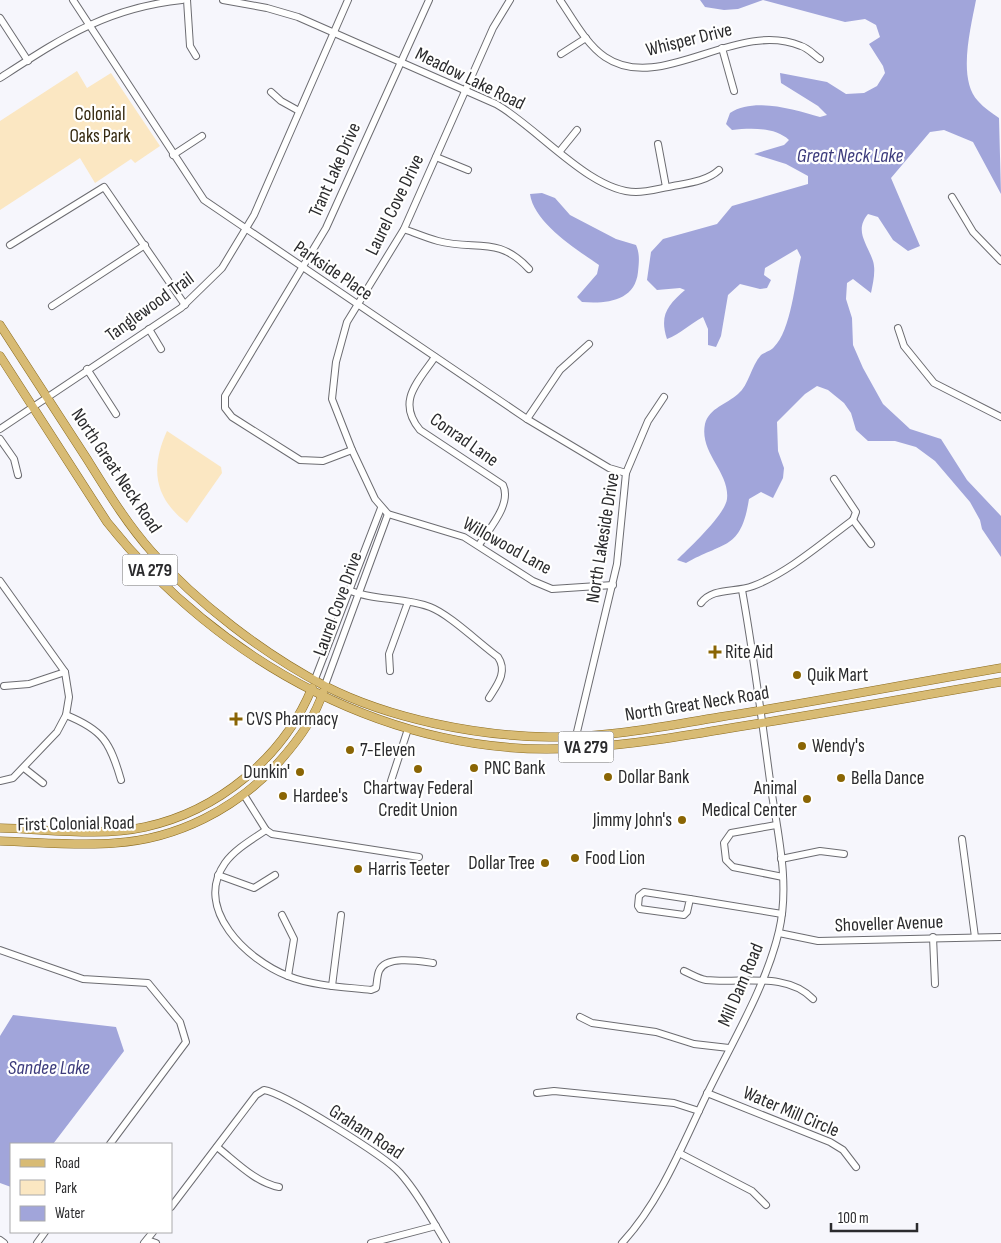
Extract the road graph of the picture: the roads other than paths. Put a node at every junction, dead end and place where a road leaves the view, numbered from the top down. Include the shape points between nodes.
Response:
1 (73, 0) edge
2 (182, 0) edge
3 (187, 0) edge
4 (223, 0) edge
5 (348, 0) edge
6 (429, 0) edge
7 (510, 0) edge
8 (560, 0) edge
9 (0, 18) edge
10 (88, 24) junction
11 (334, 32) junction
12 (586, 38) junction
13 (722, 48) junction
14 (561, 54) dead end
15 (196, 56) dead end
16 (820, 58) dead end
17 (28, 60) junction
18 (400, 62) junction
19 (0, 78) edge
20 (465, 91) junction
21 (271, 92) dead end
22 (734, 92) dead end
23 (299, 111) junction
24 (577, 130) dead end
25 (202, 136) dead end
26 (658, 144) dead end
27 (560, 151) junction
28 (173, 155) junction
29 (436, 157) junction
30 (468, 170) dead end
31 (719, 170) dead end
32 (666, 187) junction
33 (952, 197) dead end
34 (404, 229) junction
35 (246, 230) junction
36 (10, 245) dead end
37 (145, 246) junction
38 (1001, 261) edge
39 (302, 268) junction
40 (529, 269) dead end
41 (357, 304) junction
42 (185, 305) junction
43 (52, 306) dead end
44 (0, 325) edge
45 (898, 328) dead end
46 (149, 329) junction
47 (589, 344) dead end
48 (161, 349) dead end
49 (0, 356) edge
50 (435, 357) junction
51 (87, 369) junction
52 (46, 396) junction
53 (664, 397) dead end
54 (32, 406) junction
55 (116, 414) dead end
56 (1001, 417) edge
57 (527, 419) junction
58 (0, 429) edge
59 (0, 439) edge
60 (352, 450) junction
61 (626, 473) junction
62 (18, 475) dead end
63 (834, 479) dead end
64 (381, 508) junction
65 (388, 514) junction
66 (853, 520) junction
67 (479, 544) junction
68 (870, 544) dead end
69 (0, 581) edge
70 (613, 586) junction
71 (348, 590) junction
72 (742, 590) junction
73 (357, 594) junction
74 (408, 602) junction
75 (700, 603) dead end
76 (1001, 668) edge
77 (390, 671) dead end
78 (65, 672) junction
79 (315, 679) junction
80 (1001, 682) edge
81 (325, 685) junction
82 (4, 686) dead end
83 (311, 691) junction
84 (321, 696) junction
85 (489, 698) dead end
86 (762, 711) junction
87 (66, 716) junction
88 (763, 723) junction
89 (408, 729) junction
90 (576, 736) junction
91 (576, 748) junction
92 (24, 768) junction
93 (121, 780) dead end
94 (0, 781) edge
95 (391, 781) dead end
96 (44, 783) dead end
97 (244, 795) junction
98 (776, 826) junction
99 (0, 828) edge
100 (266, 830) junction
101 (962, 839) dead end
102 (0, 841) edge
103 (844, 854) dead end
104 (419, 857) dead end
105 (781, 859) junction
106 (218, 875) junction
107 (275, 875) dead end
108 (783, 877) junction
109 (690, 899) junction
110 (782, 914) junction
111 (282, 915) dead end
112 (341, 915) dead end
113 (779, 933) junction
114 (933, 937) junction
115 (975, 937) junction
116 (1001, 937) edge
117 (0, 950) edge
118 (433, 963) dead end
119 (684, 972) dead end
120 (288, 976) junction
121 (761, 981) junction
122 (935, 984) dead end
123 (332, 986) junction
124 (813, 999) dead end
125 (580, 1017) dead end
126 (729, 1048) junction
127 (537, 1093) dead end
128 (708, 1093) junction
129 (699, 1111) junction
130 (111, 1143) edge
131 (217, 1147) junction
132 (679, 1153) junction
133 (856, 1167) dead end
134 (279, 1188) dead end
135 (766, 1204) dead end
136 (172, 1206) edge
137 (436, 1226) junction
138 (45, 1233) edge
139 (0, 1240) edge
140 (145, 1241) edge
141 (4, 1243) edge
142 (37, 1243) edge
143 (156, 1243) edge
144 (370, 1243) edge
145 (446, 1243) edge
146 (622, 1243) edge

1 - 10 street, Parkside Place
2 - 10 street via 131,9
3 - 15 street via 190,46
4 - 11 street, Meadow Lake Road via 280,11
5 - 11 street, Tanglewood Trail
6 - 18 street, Trant Lake Drive
7 - 20 street, Laurel Cove Drive via 493,28
8 - 12 street, Whisper Drive
9 - 17 street
10 - 17 street
10 - 28 street, Parkside Place
11 - 18 street, Meadow Lake Road
11 - 23 street, Tanglewood Trail
12 - 13 street, Whisper Drive via 606,57 636,68 665,66
12 - 14 street
13 - 16 street, Whisper Drive via 749,41 771,40 801,46
13 - 22 street
17 - 19 street
18 - 20 street, Meadow Lake Road
18 - 39 street, Trant Lake Drive via 326,228
20 - 27 street, Meadow Lake Road via 509,111
20 - 29 street, Laurel Cove Drive
21 - 23 street
23 - 35 street, Tanglewood Trail
24 - 27 street
25 - 28 street
26 - 32 street
27 - 32 street, Meadow Lake Road via 596,180 616,189 637,192
28 - 35 street, Parkside Place via 204,200
29 - 30 street
29 - 34 street, Laurel Cove Drive
31 - 32 street, Meadow Lake Road via 705,179
33 - 38 street via 973,232
34 - 40 street via 439,241 495,246 518,257
34 - 41 street, Laurel Cove Drive
35 - 39 street, Parkside Place
35 - 42 street, Tanglewood Trail via 222,268
36 - 37 street via 104,186
37 - 42 street
37 - 43 street
39 - 41 street, Parkside Place
39 - 60 street, Trant Lake Drive via 224,396 224,402 232,417 300,460 315,462
41 - 50 street, Parkside Place
41 - 60 street, Laurel Cove Drive via 343,332 332,392 334,408
42 - 46 street, Tanglewood Trail
44 - 52 main road, North Great Neck Road / VA 279
45 - 56 street via 904,346 934,384
46 - 48 street
46 - 51 street, Tanglewood Trail
47 - 57 street via 560,370
49 - 54 main road, North Great Neck Road / VA 279
50 - 57 street, Parkside Place
50 - 67 street, Conrad Lane via 410,396 410,414 414,422 420,430 503,485 505,490 503,506
51 - 52 street, Tanglewood Trail
51 - 55 street
52 - 54 street, Tanglewood Trail
52 - 79 main road, North Great Neck Road / VA 279 via 151,551 194,594 243,634
53 - 61 street, North Lakeside Drive via 648,421
54 - 58 street, Tanglewood Trail
54 - 83 main road, North Great Neck Road / VA 279 via 126,546 188,607 230,641
57 - 61 street, Parkside Place via 609,468
59 - 62 street via 14,459
60 - 64 street, Laurel Cove Drive
61 - 70 street, North Lakeside Drive
63 - 66 street via 856,512
64 - 65 street, Laurel Cove Drive
64 - 71 street, Laurel Cove Drive
65 - 67 street, Willowood Lane via 450,531
65 - 73 street, Laurel Cove Drive
66 - 68 street
66 - 72 street via 772,577
67 - 70 street, Willowood Lane via 533,581 552,589
69 - 78 street
70 - 90 street, North Lakeside Drive
71 - 73 street
71 - 79 street, Laurel Cove Drive
72 - 75 street via 712,593
72 - 86 street, Mill Dam Road
73 - 74 street
73 - 81 street, Laurel Cove Drive
74 - 77 street via 389,654
74 - 85 street via 436,609 498,657 503,669
76 - 86 main road, North Great Neck Road / VA 279
78 - 82 street via 29,684
78 - 87 street via 69,697
79 - 81 main road, North Great Neck Road / VA 279
79 - 83 main road, First Colonial Road
80 - 88 main road, North Great Neck Road / VA 279
81 - 84 main road, First Colonial Road
81 - 90 main road, North Great Neck Road / VA 279 via 376,707 410,717 501,734
83 - 84 main road, North Great Neck Road / VA 279
83 - 99 main road, First Colonial Road via 285,735 253,771 209,803 180,816 145,827 105,831
84 - 89 main road, North Great Neck Road / VA 279
84 - 97 main road, First Colonial Road via 293,746
86 - 88 street, Mill Dam Road
86 - 90 main road, North Great Neck Road / VA 279 via 628,732
87 - 92 street via 57,732
87 - 93 street via 89,724 99,733 116,762
88 - 91 main road, North Great Neck Road / VA 279 via 670,738
88 - 98 street, Mill Dam Road
89 - 91 main road, North Great Neck Road / VA 279 via 502,746
89 - 95 street
90 - 91 street, North Lakeside Drive
92 - 94 street via 13,778
92 - 96 street
97 - 100 street
97 - 102 main road, First Colonial Road via 200,822 150,838 114,843
98 - 105 street, Mill Dam Road
98 - 108 street via 731,833 724,843 726,860 733,868
100 - 104 street via 272,834
100 - 106 street via 226,861
101 - 115 street
103 - 105 street via 820,852
105 - 108 street, Mill Dam Road
106 - 107 street via 254,888
106 - 120 street via 215,902 223,923 251,955
108 - 110 street, Mill Dam Road
109 - 109 street via 644,892 639,896 638,906 640,909 684,915 688,912
109 - 110 street
110 - 113 street, Mill Dam Road
111 - 120 street via 294,939
112 - 123 street
113 - 114 street, Shoveller Avenue via 818,941
113 - 121 street, Mill Dam Road
114 - 115 street, Shoveller Avenue
114 - 122 street
115 - 116 street, Shoveller Avenue
117 - 130 street via 83,979 148,983 180,1022 186,1042
118 - 123 street via 405,959 383,966 379,970 376,988 370,990
119 - 121 street via 704,980
120 - 123 street
121 - 124 street via 789,986
121 - 126 street, Mill Dam Road
125 - 126 street via 592,1023 656,1032 694,1044
126 - 128 street, Mill Dam Road
127 - 129 street via 554,1091 674,1103
128 - 129 street, Mill Dam Road
128 - 133 street, Water Mill Circle via 830,1142 843,1150
129 - 132 street, Mill Dam Road
131 - 134 street via 254,1176
131 - 136 street
131 - 137 street, Graham Road via 260,1090 268,1090 393,1165
132 - 135 street via 752,1191
132 - 146 street, Mill Dam Road via 639,1224
137 - 144 street
137 - 145 street, Graham Road
138 - 142 street
139 - 141 street
140 - 143 street

